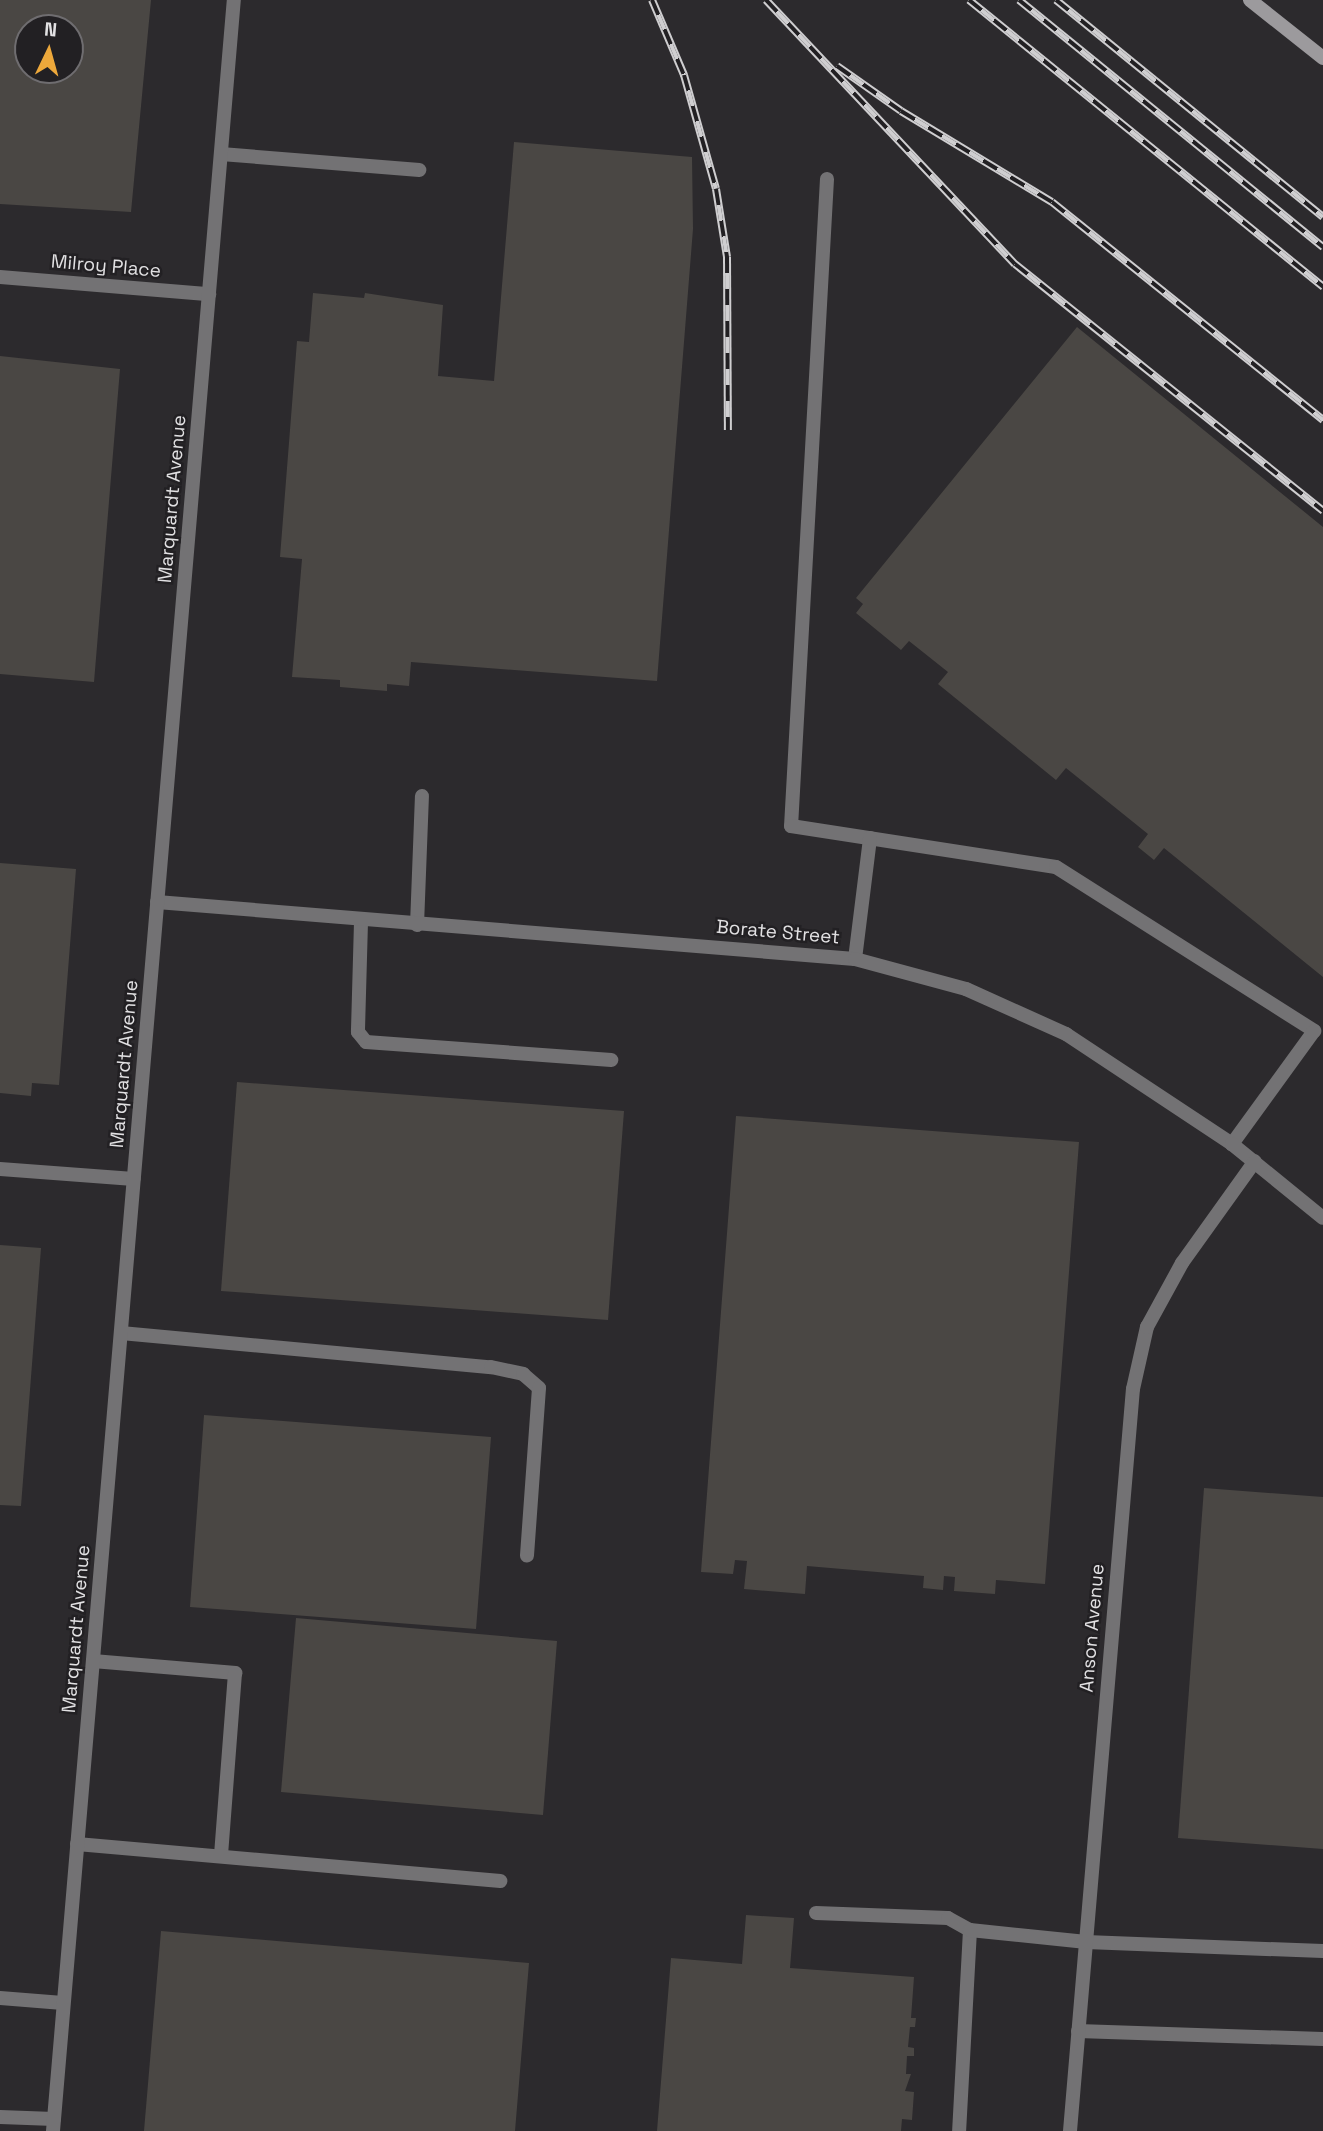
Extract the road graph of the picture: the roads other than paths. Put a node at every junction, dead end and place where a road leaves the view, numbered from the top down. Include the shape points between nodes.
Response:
1 (234, 0) edge
2 (1250, 0) edge
3 (1323, 58) edge
4 (221, 154) junction
5 (419, 170) dead end
6 (827, 179) dead end
7 (0, 277) edge
8 (209, 294) junction
9 (422, 796) dead end
10 (870, 838) junction
11 (157, 902) junction
12 (361, 922) junction
13 (417, 925) junction
14 (855, 959) junction
15 (611, 1060) dead end
16 (1231, 1144) junction
17 (1255, 1161) junction
18 (0, 1169) edge
19 (134, 1180) junction
20 (1323, 1217) edge
21 (121, 1333) junction
22 (527, 1556) dead end
23 (93, 1661) junction
24 (77, 1844) junction
25 (221, 1855) junction
26 (500, 1881) dead end
27 (817, 1913) dead end
28 (970, 1930) junction
29 (1086, 1942) junction
30 (1323, 1951) edge
31 (0, 1998) edge
32 (64, 2003) junction
33 (1079, 2031) junction
34 (1323, 2039) edge
35 (0, 2118) edge
36 (53, 2125) edge
37 (959, 2131) edge
38 (1070, 2131) edge

1 - 4 street, Marquardt Avenue
2 - 3 street
4 - 5 street
4 - 8 street, Marquardt Avenue
6 - 10 street via 791,825
7 - 8 street, Milroy Place
8 - 11 street, Marquardt Avenue
9 - 13 street
10 - 14 street
10 - 16 street via 1056,867 1314,1031
11 - 12 street, Borate Street
11 - 19 street, Marquardt Avenue
12 - 13 street, Borate Street
12 - 15 street via 359,1032 366,1042
13 - 14 street, Borate Street
14 - 16 street, Borate Street via 967,989 1066,1034
16 - 17 street, Borate Street
17 - 20 street, Borate Street
17 - 29 street, Anson Avenue via 1182,1263 1147,1327 1133,1389
18 - 19 street
19 - 21 street, Marquardt Avenue
21 - 22 street via 491,1367 523,1374 539,1388
21 - 23 street, Marquardt Avenue
23 - 24 street, Marquardt Avenue
23 - 25 street via 235,1673
24 - 25 street
24 - 32 street, Marquardt Avenue
25 - 26 street
27 - 28 street via 948,1918
28 - 29 street
28 - 37 street
29 - 30 street
29 - 33 street, Anson Avenue
31 - 32 street
32 - 36 street, Marquardt Avenue
33 - 34 street
33 - 38 street, Anson Avenue
35 - 36 street

